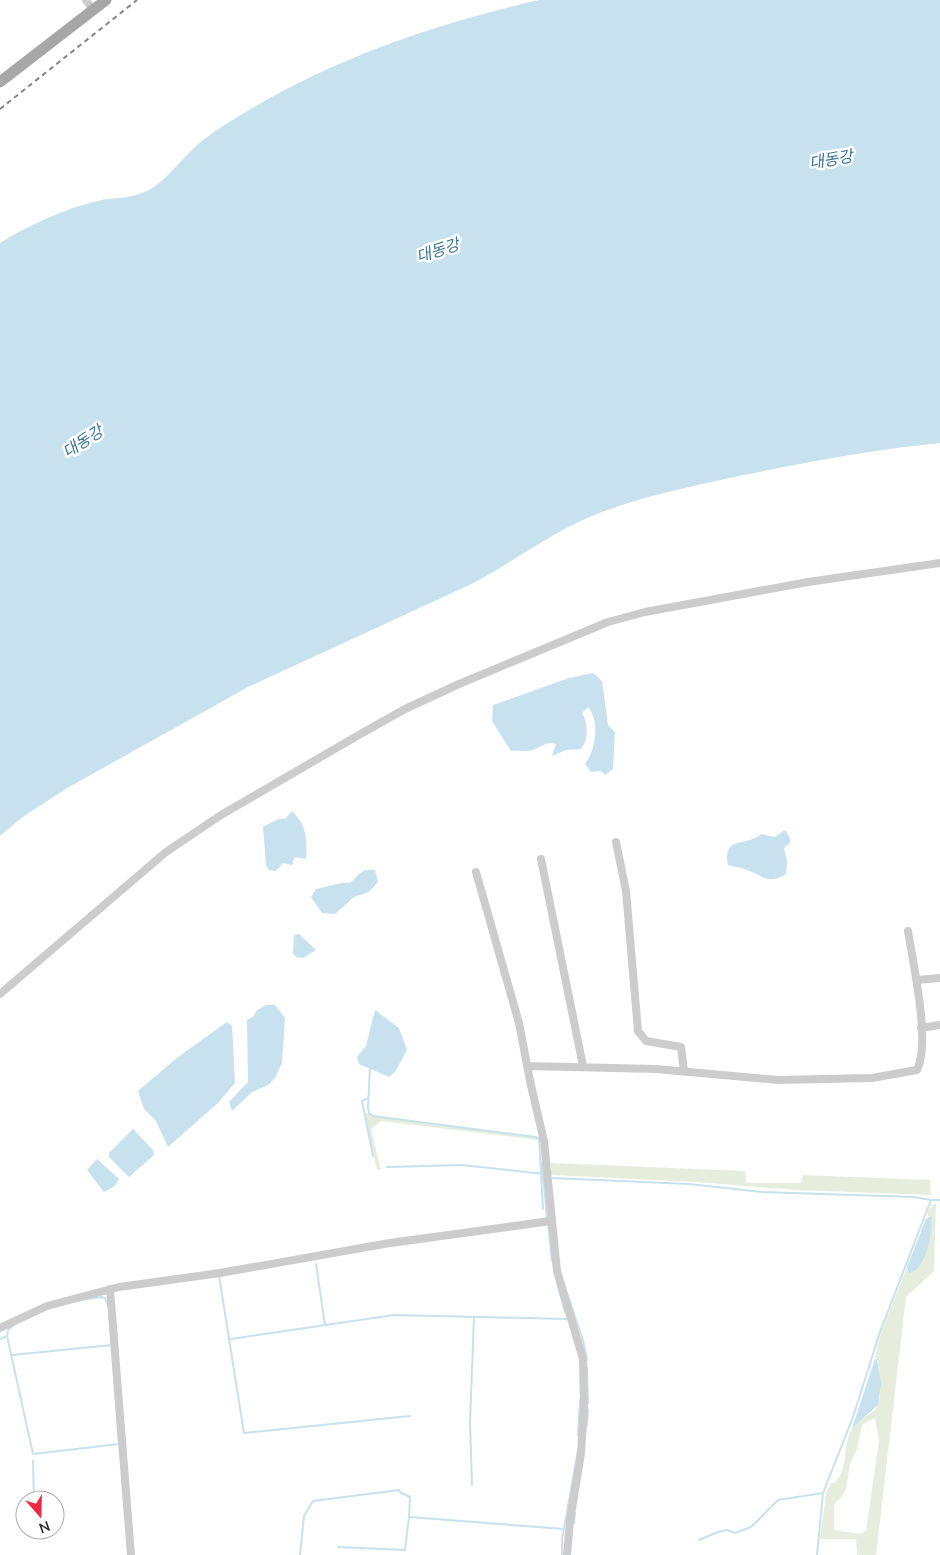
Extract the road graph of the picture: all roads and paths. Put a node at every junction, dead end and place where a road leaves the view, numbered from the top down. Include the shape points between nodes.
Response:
1 (106, 0) edge
2 (90, 5) edge
3 (0, 82) edge
4 (940, 563) edge
5 (616, 842) dead end
6 (542, 859) dead end
7 (476, 872) dead end
8 (908, 932) dead end
9 (940, 978) edge
10 (917, 980) junction
11 (0, 994) edge
12 (940, 1025) edge
13 (921, 1028) junction
14 (527, 1066) junction
15 (583, 1066) junction
16 (684, 1071) junction
17 (552, 1221) junction
18 (110, 1289) junction
19 (0, 1328) edge
20 (131, 1555) edge
21 (567, 1555) edge

1 - 2 main road
2 - 3 main road
4 - 11 street via 808,582 645,612 608,622 459,684 357,736 174,846
5 - 16 street via 626,891 638,1032 646,1041 681,1047
6 - 15 street
7 - 14 street via 520,1022
8 - 10 street
9 - 10 street
10 - 13 street
12 - 13 street
13 - 16 street via 920,1063 917,1070 908,1073 872,1078 778,1080
14 - 15 street
14 - 17 street via 544,1141
15 - 16 street
17 - 18 street via 390,1243 229,1272
17 - 21 street via 557,1271 581,1347 584,1374 580,1453
18 - 19 street via 47,1306
18 - 20 street

